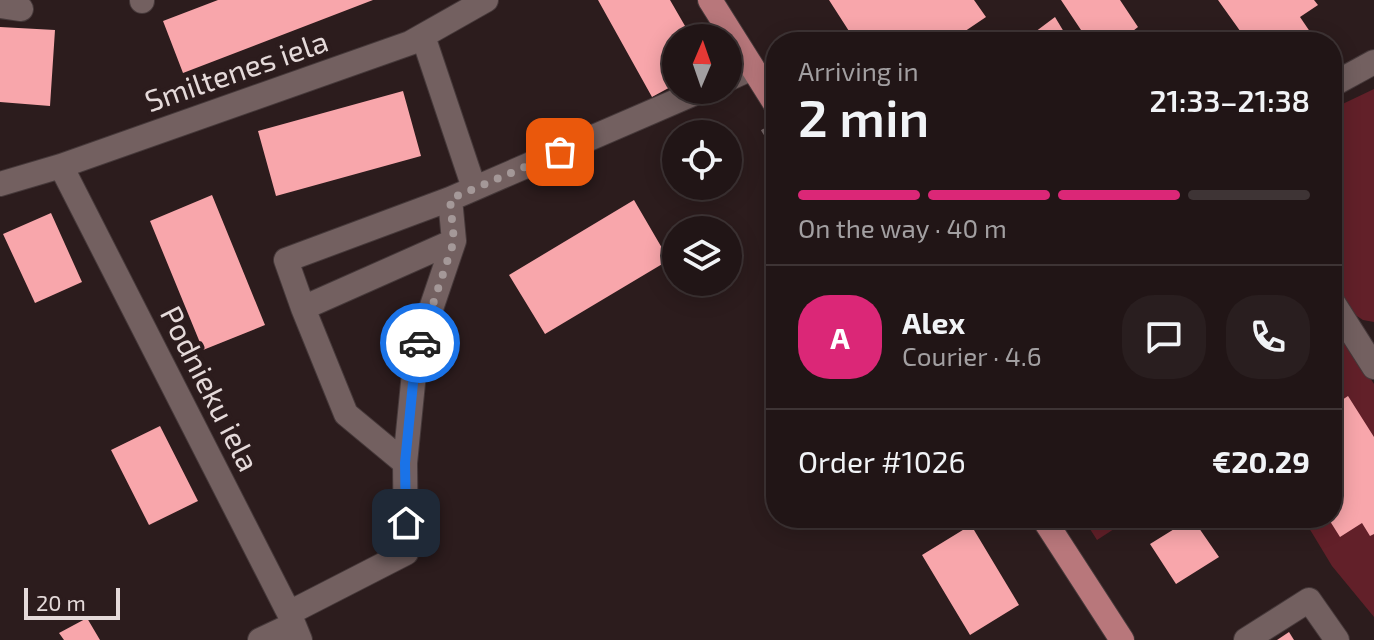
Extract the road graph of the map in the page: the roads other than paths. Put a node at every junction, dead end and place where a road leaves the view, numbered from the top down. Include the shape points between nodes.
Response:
1 (486, 0) edge
2 (710, 0) edge
3 (423, 36) junction
4 (1374, 62) edge
5 (752, 68) junction
6 (742, 73) edge
7 (1342, 80) edge
8 (766, 90) edge
9 (669, 104) edge
10 (61, 166) junction
11 (0, 184) edge
12 (474, 188) junction
13 (450, 199) junction
14 (454, 241) junction
15 (303, 308) junction
16 (1342, 317) edge
17 (1374, 367) edge
18 (405, 463) junction
19 (1049, 528) edge
20 (294, 626) edge
21 (260, 640) edge
22 (1122, 640) edge
23 (1246, 640) edge
24 (1337, 640) edge

1 - 3 street, Smiltenes iela
2 - 5 main road
3 - 10 street, Smiltenes iela
3 - 12 street
4 - 7 street
5 - 6 street
5 - 8 main road
9 - 12 street
10 - 11 street, Smiltenes iela
10 - 20 street, Podnieku iela
12 - 13 street
13 - 14 street
13 - 15 street via 286,260
14 - 15 street
14 - 18 street via 416,353
15 - 18 street via 346,414
16 - 17 street
18 - 20 street via 406,553
19 - 22 main road
20 - 21 street
23 - 24 street via 1309,600

